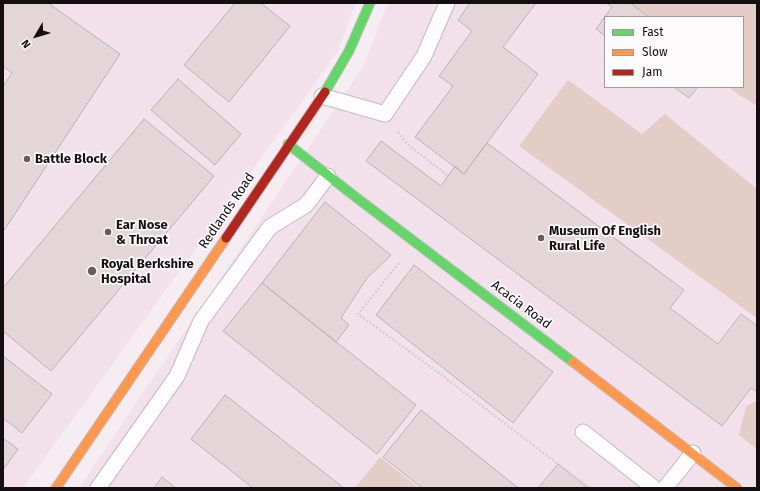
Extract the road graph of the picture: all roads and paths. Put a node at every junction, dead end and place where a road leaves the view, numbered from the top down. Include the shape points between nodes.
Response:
1 (370, 3) edge
2 (447, 3) edge
3 (322, 96) junction
4 (384, 114) junction
5 (288, 144) junction
6 (328, 176) junction
7 (448, 176) dead end
8 (415, 242) junction
9 (583, 432) dead end
10 (693, 453) junction
11 (56, 488) edge
12 (98, 488) edge
13 (589, 488) edge
14 (654, 488) edge
15 (665, 488) edge
16 (737, 488) edge

1 - 3 street, Redlands Road via 349,51
2 - 4 lane via 424,56
3 - 4 lane
3 - 5 street, Redlands Road
4 - 7 path via 407,144
5 - 6 street, Acacia Road
5 - 11 street, Redlands Road
6 - 8 street, Acacia Road
6 - 12 lane via 306,205 270,228 201,321 177,376
8 - 10 street, Acacia Road
8 - 13 path via 358,314
9 - 14 lane
10 - 15 lane
10 - 16 street, Acacia Road

